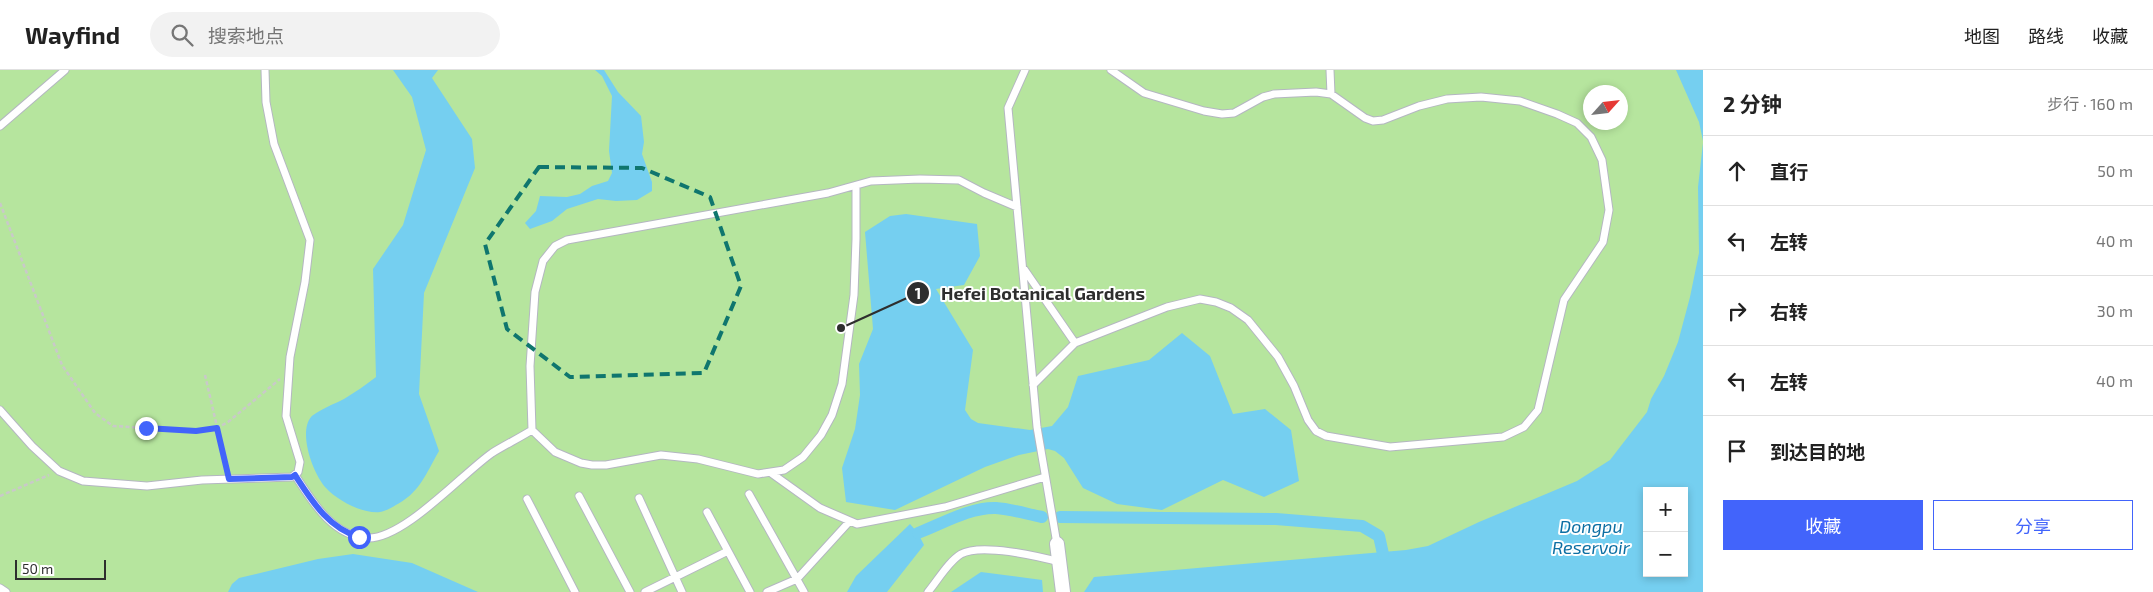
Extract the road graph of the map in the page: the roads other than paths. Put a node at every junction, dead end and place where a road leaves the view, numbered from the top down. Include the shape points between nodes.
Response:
1 (65, 70) edge
2 (265, 70) edge
3 (1025, 70) edge
4 (1111, 70) edge
5 (1330, 70) edge
6 (1332, 94) junction
7 (0, 126) edge
8 (856, 186) junction
9 (1017, 207) junction
10 (1022, 268) junction
11 (1075, 343) junction
12 (1033, 385) junction
13 (0, 410) edge
14 (532, 430) junction
15 (772, 473) junction
16 (295, 475) junction
17 (1045, 478) junction
18 (750, 494) dead end
19 (579, 496) dead end
20 (639, 498) dead end
21 (527, 499) dead end
22 (707, 512) dead end
23 (849, 522) junction
24 (1058, 544) joint
25 (728, 551) junction
26 (1060, 562) junction
27 (675, 577) junction
28 (797, 579) junction
29 (0, 588) edge
30 (6, 592) edge
31 (575, 592) edge
32 (630, 592) edge
33 (644, 592) edge
34 (682, 592) edge
35 (750, 592) edge
36 (766, 592) edge
37 (804, 592) edge
38 (928, 592) edge
39 (1063, 592) edge

1 - 7 lane
2 - 16 lane via 266,102 274,144 310,240 290,357 286,416 300,462
3 - 9 lane via 1008,108
4 - 6 lane via 1144,93 1222,114 1234,113 1274,94
5 - 6 lane
6 - 11 lane via 1373,121 1447,99 1481,97 1520,101 1577,123 1591,137 1602,160 1607,186 1609,210 1603,242 1564,300 1538,410 1524,427 1502,437 1390,447 1326,436 1316,431 1308,420 1278,357 1248,320 1216,302 1200,299 1168,307
8 - 9 lane via 871,181 960,180
8 - 14 lane via 583,236 555,246 542,261 535,292 530,366
8 - 15 lane via 854,295 842,384 832,415 804,457 784,470
9 - 10 lane
10 - 11 lane
10 - 12 lane
11 - 12 lane
12 - 17 lane
13 - 16 lane via 58,471 83,480 147,486
14 - 15 lane via 555,452 581,463 606,465 660,456 698,459 758,474
14 - 16 lane via 492,454 402,527 373,538 350,534 335,525 315,507
15 - 23 lane via 820,508
17 - 23 lane via 945,507 864,524
17 - 24 lane
18 - 28 lane
19 - 32 lane
20 - 27 lane
21 - 31 lane
22 - 25 lane
23 - 28 lane
24 - 26 street
25 - 27 lane
25 - 35 lane
26 - 38 lane via 1025,554 968,551 953,560
26 - 39 street
27 - 33 lane
27 - 34 lane
28 - 36 lane
28 - 37 lane
29 - 30 lane

